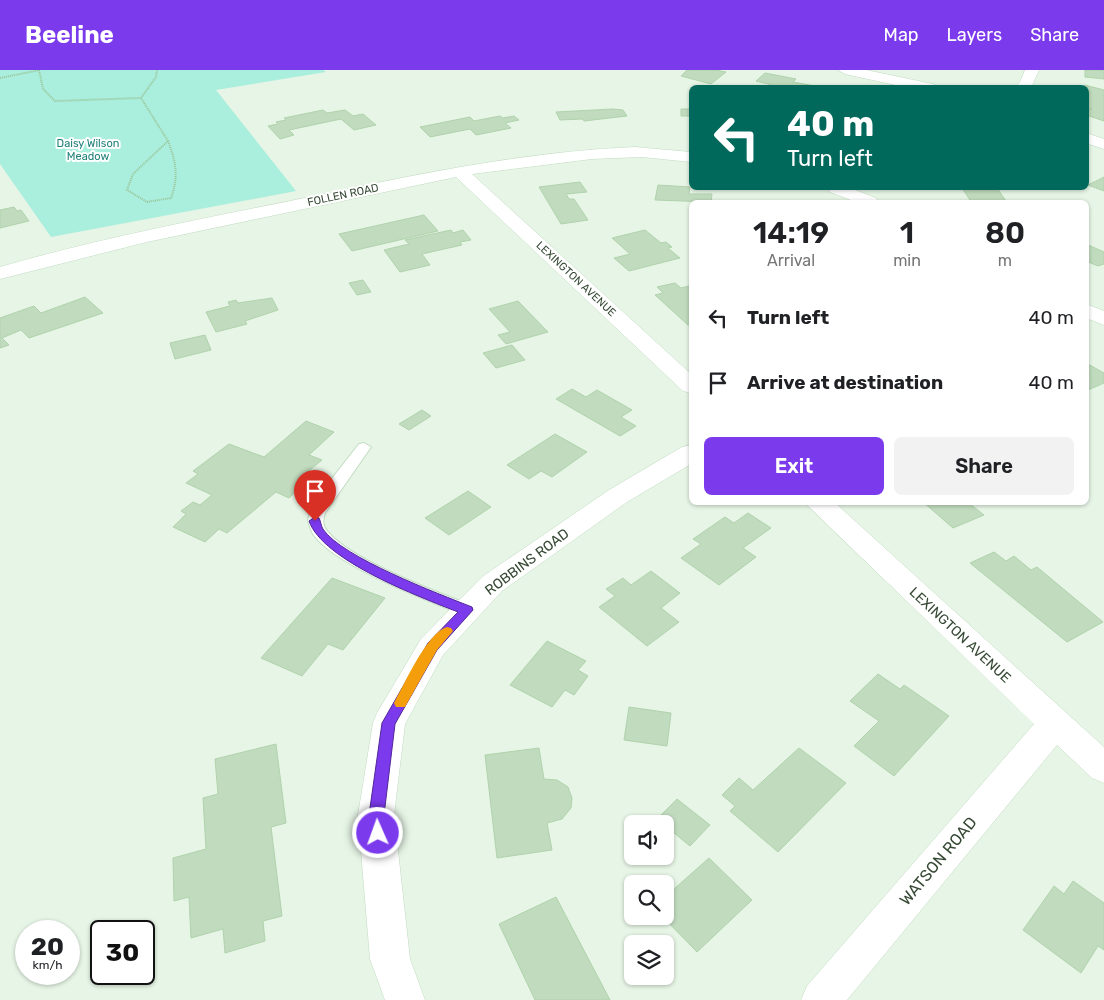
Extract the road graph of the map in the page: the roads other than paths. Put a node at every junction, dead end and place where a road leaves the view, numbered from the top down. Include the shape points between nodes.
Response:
1 (845, 70) edge
2 (1032, 70) edge
3 (918, 85) edge
4 (1025, 85) edge
5 (1089, 139) edge
6 (1104, 144) edge
7 (689, 157) edge
8 (460, 172) junction
9 (859, 191) edge
10 (868, 200) edge
11 (0, 273) edge
12 (1089, 312) edge
13 (1104, 319) edge
14 (689, 384) edge
15 (364, 447) dead end
16 (689, 454) edge
17 (820, 505) edge
18 (467, 610) junction
19 (1055, 722) junction
20 (1104, 768) edge
21 (405, 1000) edge
22 (821, 1000) edge

1 - 3 street
2 - 4 street
5 - 6 street
7 - 8 street, FOLLEN ROAD via 636,152 554,157
8 - 11 street, FOLLEN ROAD via 118,243
8 - 14 street, LEXINGTON AVENUE
9 - 10 street
12 - 13 street
15 - 18 lane via 321,506 315,521 318,531 336,547 369,567 415,590
16 - 18 street, ROBBINS ROAD via 618,496 563,534 492,584
17 - 19 street, LEXINGTON AVENUE
18 - 21 street, ROBBINS ROAD via 432,647 389,723 376,815 390,959
19 - 20 street, LEXINGTON AVENUE
19 - 22 street, WATSON ROAD

